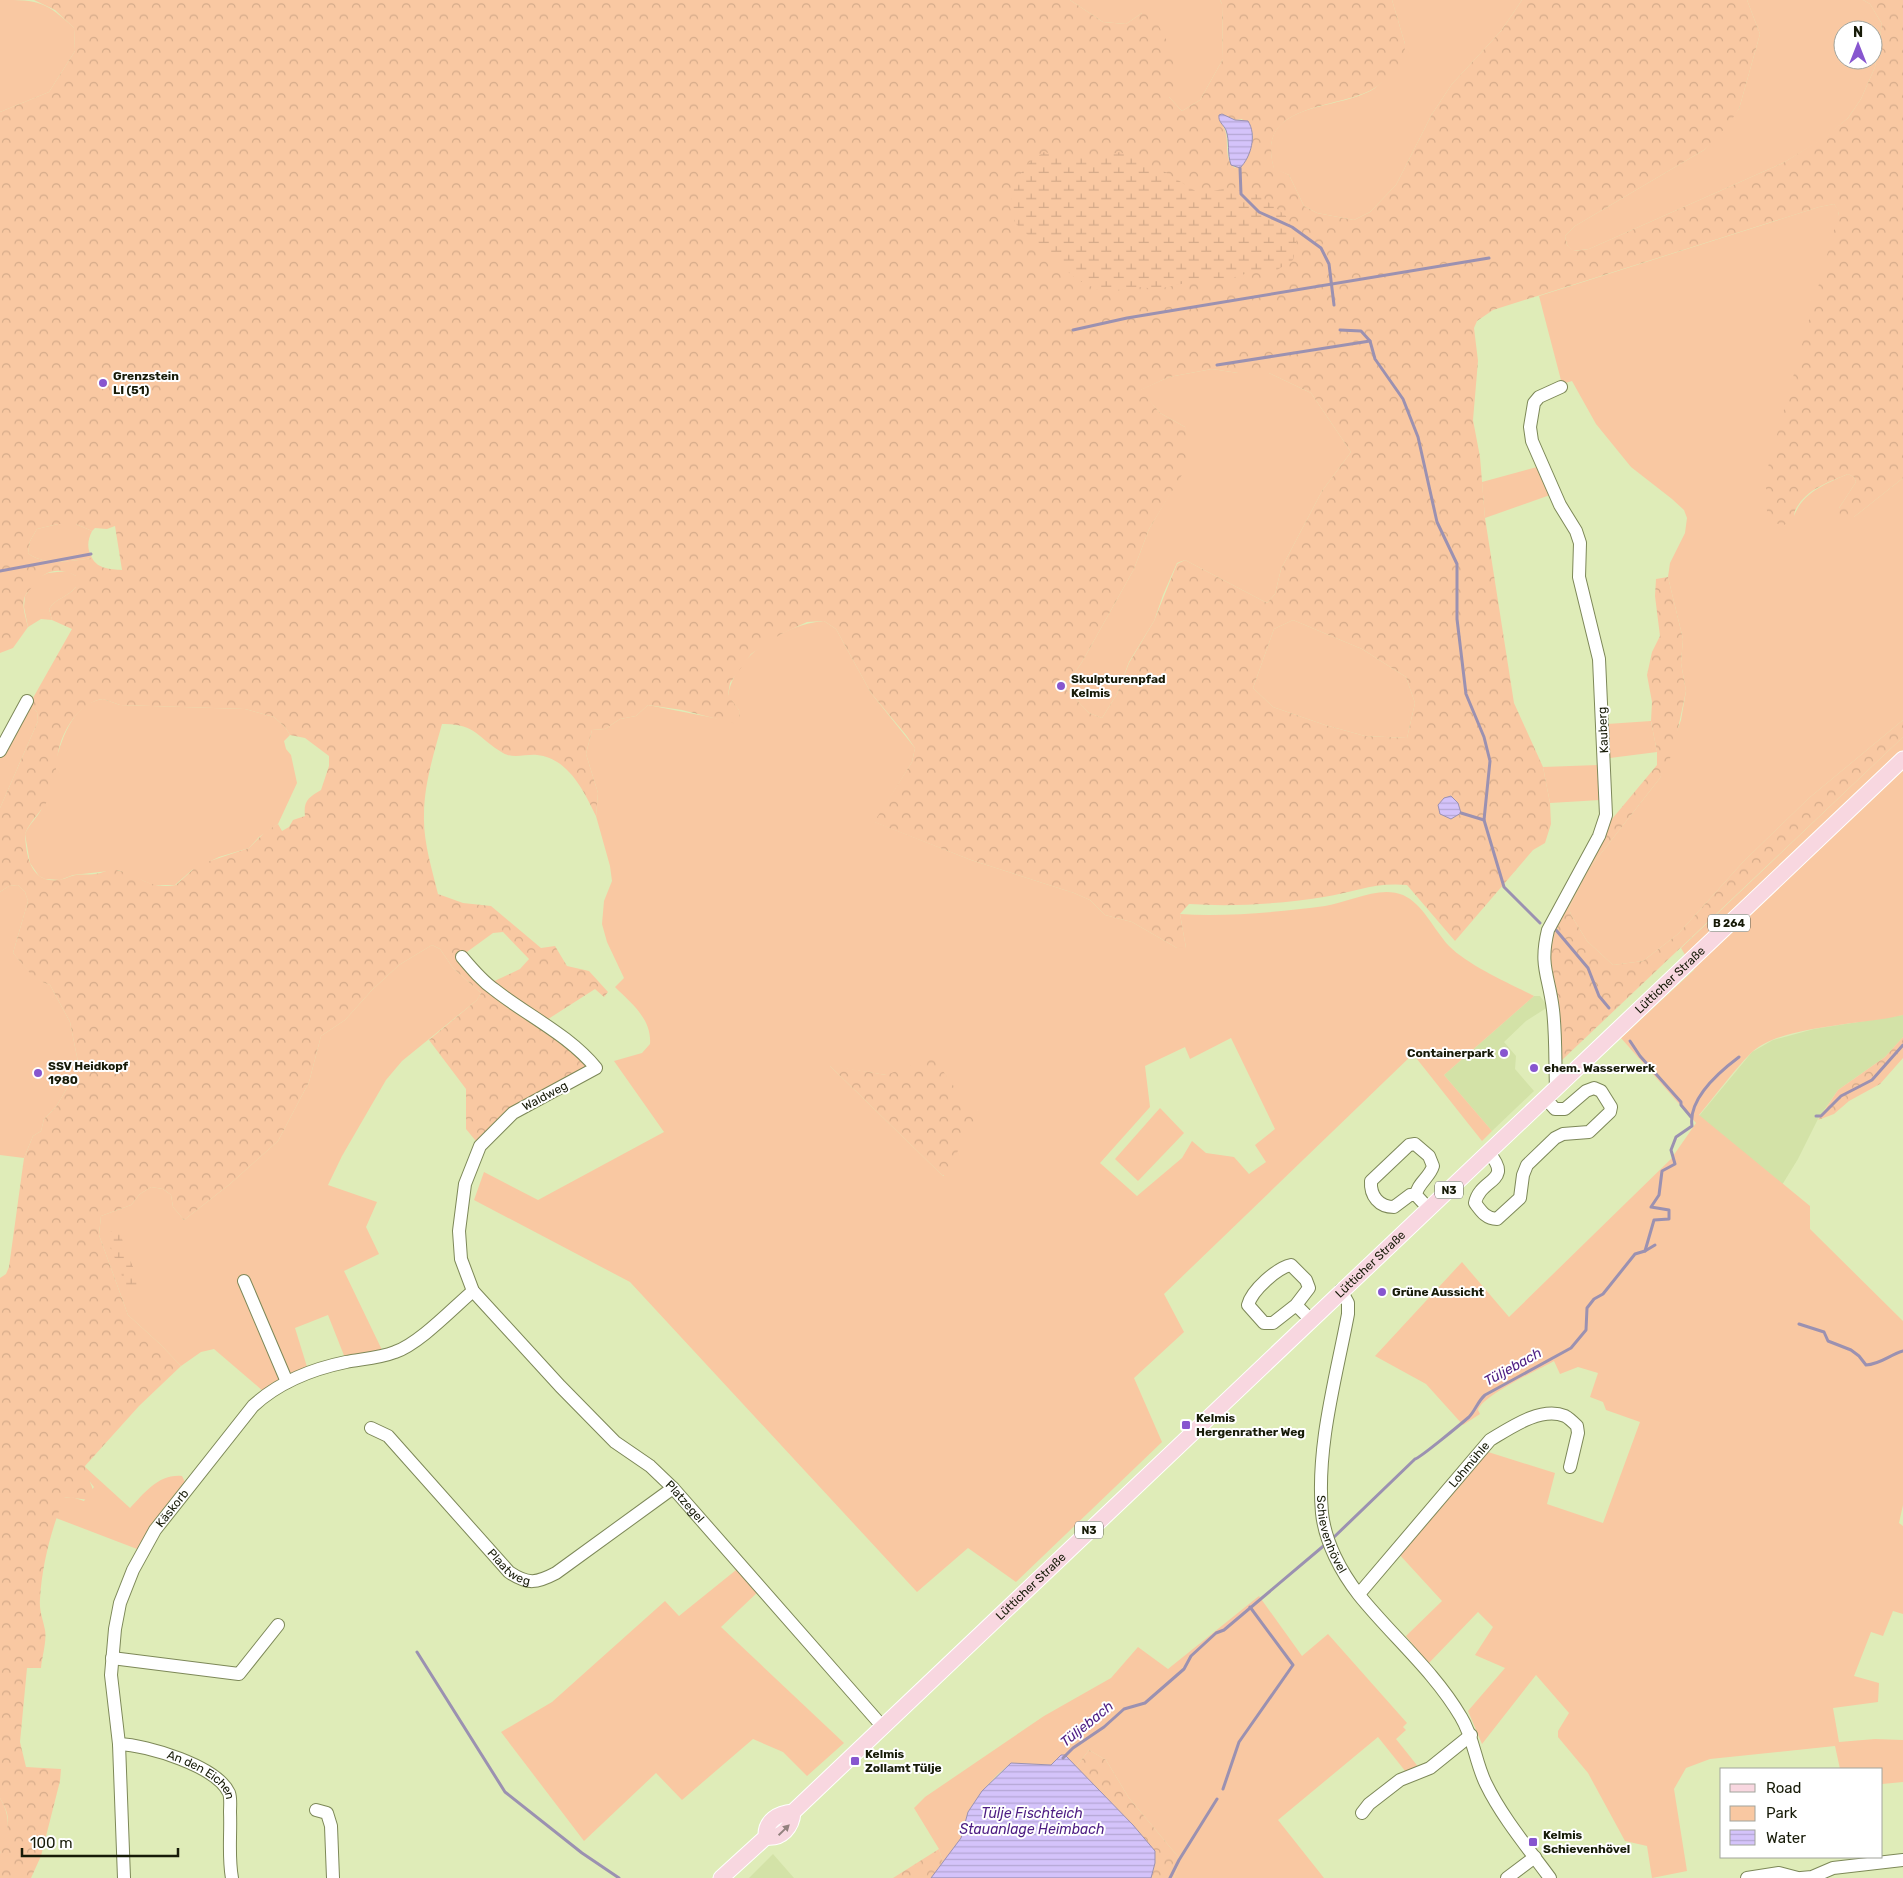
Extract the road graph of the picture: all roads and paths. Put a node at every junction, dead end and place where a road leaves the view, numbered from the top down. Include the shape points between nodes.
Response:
1 (1561, 387) dead end
2 (27, 701) dead end
3 (0, 751) edge
4 (1903, 759) edge
5 (462, 957) dead end
6 (1551, 1093) junction
7 (1489, 1153) junction
8 (1416, 1195) junction
9 (1428, 1208) junction
10 (244, 1281) dead end
11 (1341, 1290) junction
12 (473, 1291) junction
13 (1296, 1305) junction
14 (1311, 1320) junction
15 (287, 1382) junction
16 (370, 1428) dead end
17 (1570, 1467) dead end
18 (672, 1488) junction
19 (1359, 1594) junction
20 (278, 1625) dead end
21 (112, 1658) junction
22 (882, 1726) junction
23 (1471, 1736) junction
24 (119, 1744) junction
25 (316, 1810) dead end
26 (1362, 1813) dead end
27 (1535, 1857) junction
28 (1903, 1860) edge
29 (124, 1878) edge
30 (232, 1878) edge
31 (333, 1878) edge
32 (721, 1878) edge
33 (1507, 1878) edge
34 (1550, 1878) edge
35 (1747, 1878) edge
36 (1800, 1878) edge

1 - 6 street, Kauberg via 1539,397 1534,403 1530,427 1536,450 1580,543 1580,584 1599,659 1606,815 1599,836 1548,930 1545,945 1545,978 1553,1010
2 - 3 street
4 - 6 main road, Lütticher Straße / B 264
5 - 12 street, Waldweg via 494,990 570,1042 596,1068 513,1113 480,1146 464,1184 459,1231 461,1259
6 - 7 main road, Lütticher Straße / N3
6 - 7 street via 1555,1108 1564,1109 1594,1088 1601,1091 1611,1107 1610,1112 1588,1132 1563,1134 1555,1138 1527,1165 1520,1198 1497,1218 1481,1212 1475,1203 1477,1196 1500,1169
7 - 9 main road, Lütticher Straße / N3
8 - 8 street via 1410,1195 1394,1207 1385,1207 1374,1198 1370,1188 1371,1181 1409,1145 1415,1144 1429,1156 1433,1166
8 - 9 street
9 - 11 main road, Lütticher Straße / N3
10 - 15 street
11 - 14 main road, Lütticher Straße / N3
11 - 19 street, Schievenhövel via 1348,1302 1348,1314 1325,1436 1322,1514 1333,1550
12 - 15 street, Käskorb via 401,1349 332,1365
12 - 18 street, Platzegel via 615,1442 650,1466
13 - 13 street via 1309,1288 1292,1264 1283,1266 1250,1298 1248,1305 1264,1323 1273,1322
13 - 14 street
14 - 22 main road, Lütticher Straße / N3
15 - 21 street, Käskorb via 268,1392 253,1406 155,1530 133,1570 120,1603
16 - 18 street, Plaatweg via 388,1436 509,1572 530,1582 542,1581 556,1573
17 - 19 street, Lohmühle via 1578,1433 1577,1426 1566,1416 1546,1413 1490,1440
18 - 22 street, Platzegel
19 - 23 street, Schievenhövel via 1440,1687
20 - 21 street via 239,1674
21 - 24 street, Käskorb
22 - 32 main road, Lütticher Straße / N3 via 793,1812 789,1826 782,1834 766,1837
23 - 26 street via 1430,1768 1400,1780
23 - 27 street, Schievenhövel via 1486,1784
24 - 29 street, Käskorb
24 - 30 street, An den Eichen via 153,1750 218,1778 230,1794
25 - 31 street via 328,1813
27 - 33 street
27 - 34 street, Schievenhövel
28 - 36 street via 1833,1868 1812,1877
35 - 36 street via 1779,1873

